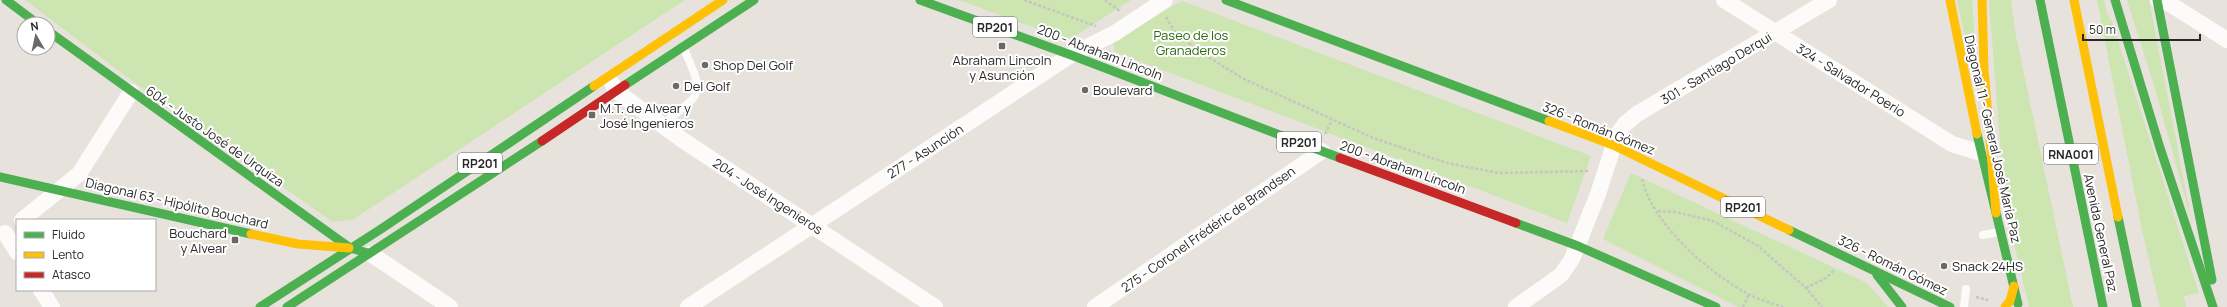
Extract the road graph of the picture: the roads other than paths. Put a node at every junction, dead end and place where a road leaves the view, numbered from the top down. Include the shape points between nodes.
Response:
1 (6, 0) edge
2 (723, 0) edge
3 (754, 0) edge
4 (920, 0) edge
5 (1226, 0) edge
6 (1724, 0) edge
7 (1829, 0) edge
8 (1950, 0) edge
9 (1982, 0) edge
10 (2040, 0) edge
11 (2074, 0) edge
12 (2115, 0) edge
13 (2157, 0) edge
14 (1162, 2) edge
15 (27, 16) edge
16 (1775, 33) junction
17 (56, 37) edge
18 (2227, 40) edge
19 (682, 46) junction
20 (1071, 54) junction
21 (608, 76) junction
22 (616, 91) junction
23 (131, 92) junction
24 (662, 125) junction
25 (1613, 145) junction
26 (1322, 151) junction
27 (1981, 153) junction
28 (0, 177) edge
29 (61, 190) junction
30 (1996, 213) junction
31 (23, 219) edge
32 (812, 225) junction
33 (7, 231) edge
34 (2000, 232) junction
35 (1983, 235) dead end
36 (1578, 246) junction
37 (350, 248) junction
38 (16, 250) edge
39 (371, 254) junction
40 (1872, 270) junction
41 (2014, 286) junction
42 (42, 291) edge
43 (1966, 292) road end
44 (52, 307) edge
45 (260, 307) edge
46 (287, 307) edge
47 (450, 307) edge
48 (688, 307) edge
49 (935, 307) edge
50 (1095, 307) edge
51 (1516, 307) edge
52 (1716, 307) edge
53 (1902, 307) edge
54 (1950, 307) edge
55 (1964, 307) edge
56 (2005, 307) edge
57 (2019, 307) edge
58 (2103, 307) edge
59 (2137, 307) edge
60 (2213, 307) edge
61 (2217, 307) edge

1 - 15 main road
2 - 21 main road, RP201
3 - 19 main road, RP201
4 - 20 main road, 200 - Abraham Lincoln / RP201
5 - 25 main road, 326 - Román Gómez / RP201
6 - 16 street, 324 - Salvador Poerio
7 - 16 street, 301 - Santiago Derqui
8 - 27 main road, Diagonal 11 - General José María Paz
9 - 30 main road via 1984,69
10 - 58 main road, Avenida General Paz / RNA001
11 - 59 main road, Avenida General Paz / RNA001
12 - 60 main road via 2160,148
13 - 18 street via 2170,4
13 - 61 main road
14 - 20 street, 277 - Asunción via 1115,33
16 - 25 street, 301 - Santiago Derqui via 1637,114 1625,124
16 - 27 street, 324 - Salvador Poerio via 1952,144
17 - 23 main road, 604 - Justo José de Urquiza
19 - 22 main road, RP201
19 - 24 lane via 698,81 698,90 695,97
20 - 26 main road, 200 - Abraham Lincoln / RP201
20 - 32 street, 277 - Asunción
21 - 22 street, 204 - José Ingenieros
21 - 37 main road, RP201
22 - 24 street, 204 - José Ingenieros
22 - 39 main road, RP201
23 - 29 street via 79,174
23 - 37 main road, 604 - Justo José de Urquiza
24 - 32 street, 204 - José Ingenieros
25 - 36 street, 301 - Santiago Derqui
25 - 40 main road, 326 - Román Gómez / RP201
26 - 36 main road, 200 - Abraham Lincoln / RP201
26 - 50 street, 275 - Coronel Frédéric de Brandsen
27 - 30 main road, Diagonal 11 - General José María Paz
28 - 29 main road, Diagonal 63 - Hipólito Bouchard
29 - 31 street
29 - 37 main road, Diagonal 63 - Hipólito Bouchard via 298,244
30 - 34 main road, Diagonal 11 - General José María Paz
32 - 48 street, 277 - Asunción
32 - 49 street, 204 - José Ingenieros
33 - 38 street
34 - 35 lane
34 - 41 main road, Diagonal 11 - General José María Paz
36 - 51 street, 301 - Santiago Derqui via 1561,275
36 - 52 main road, 200 - Abraham Lincoln / RP201
37 - 39 main road, 604 - Justo José de Urquiza
37 - 45 main road, RP201
39 - 46 main road, RP201
39 - 47 street
40 - 53 main road
40 - 54 main road, 326 - Román Gómez / RP201
41 - 56 main road via 2010,301
41 - 57 main road, Diagonal 11 - General José María Paz
42 - 44 street
43 - 55 lane

